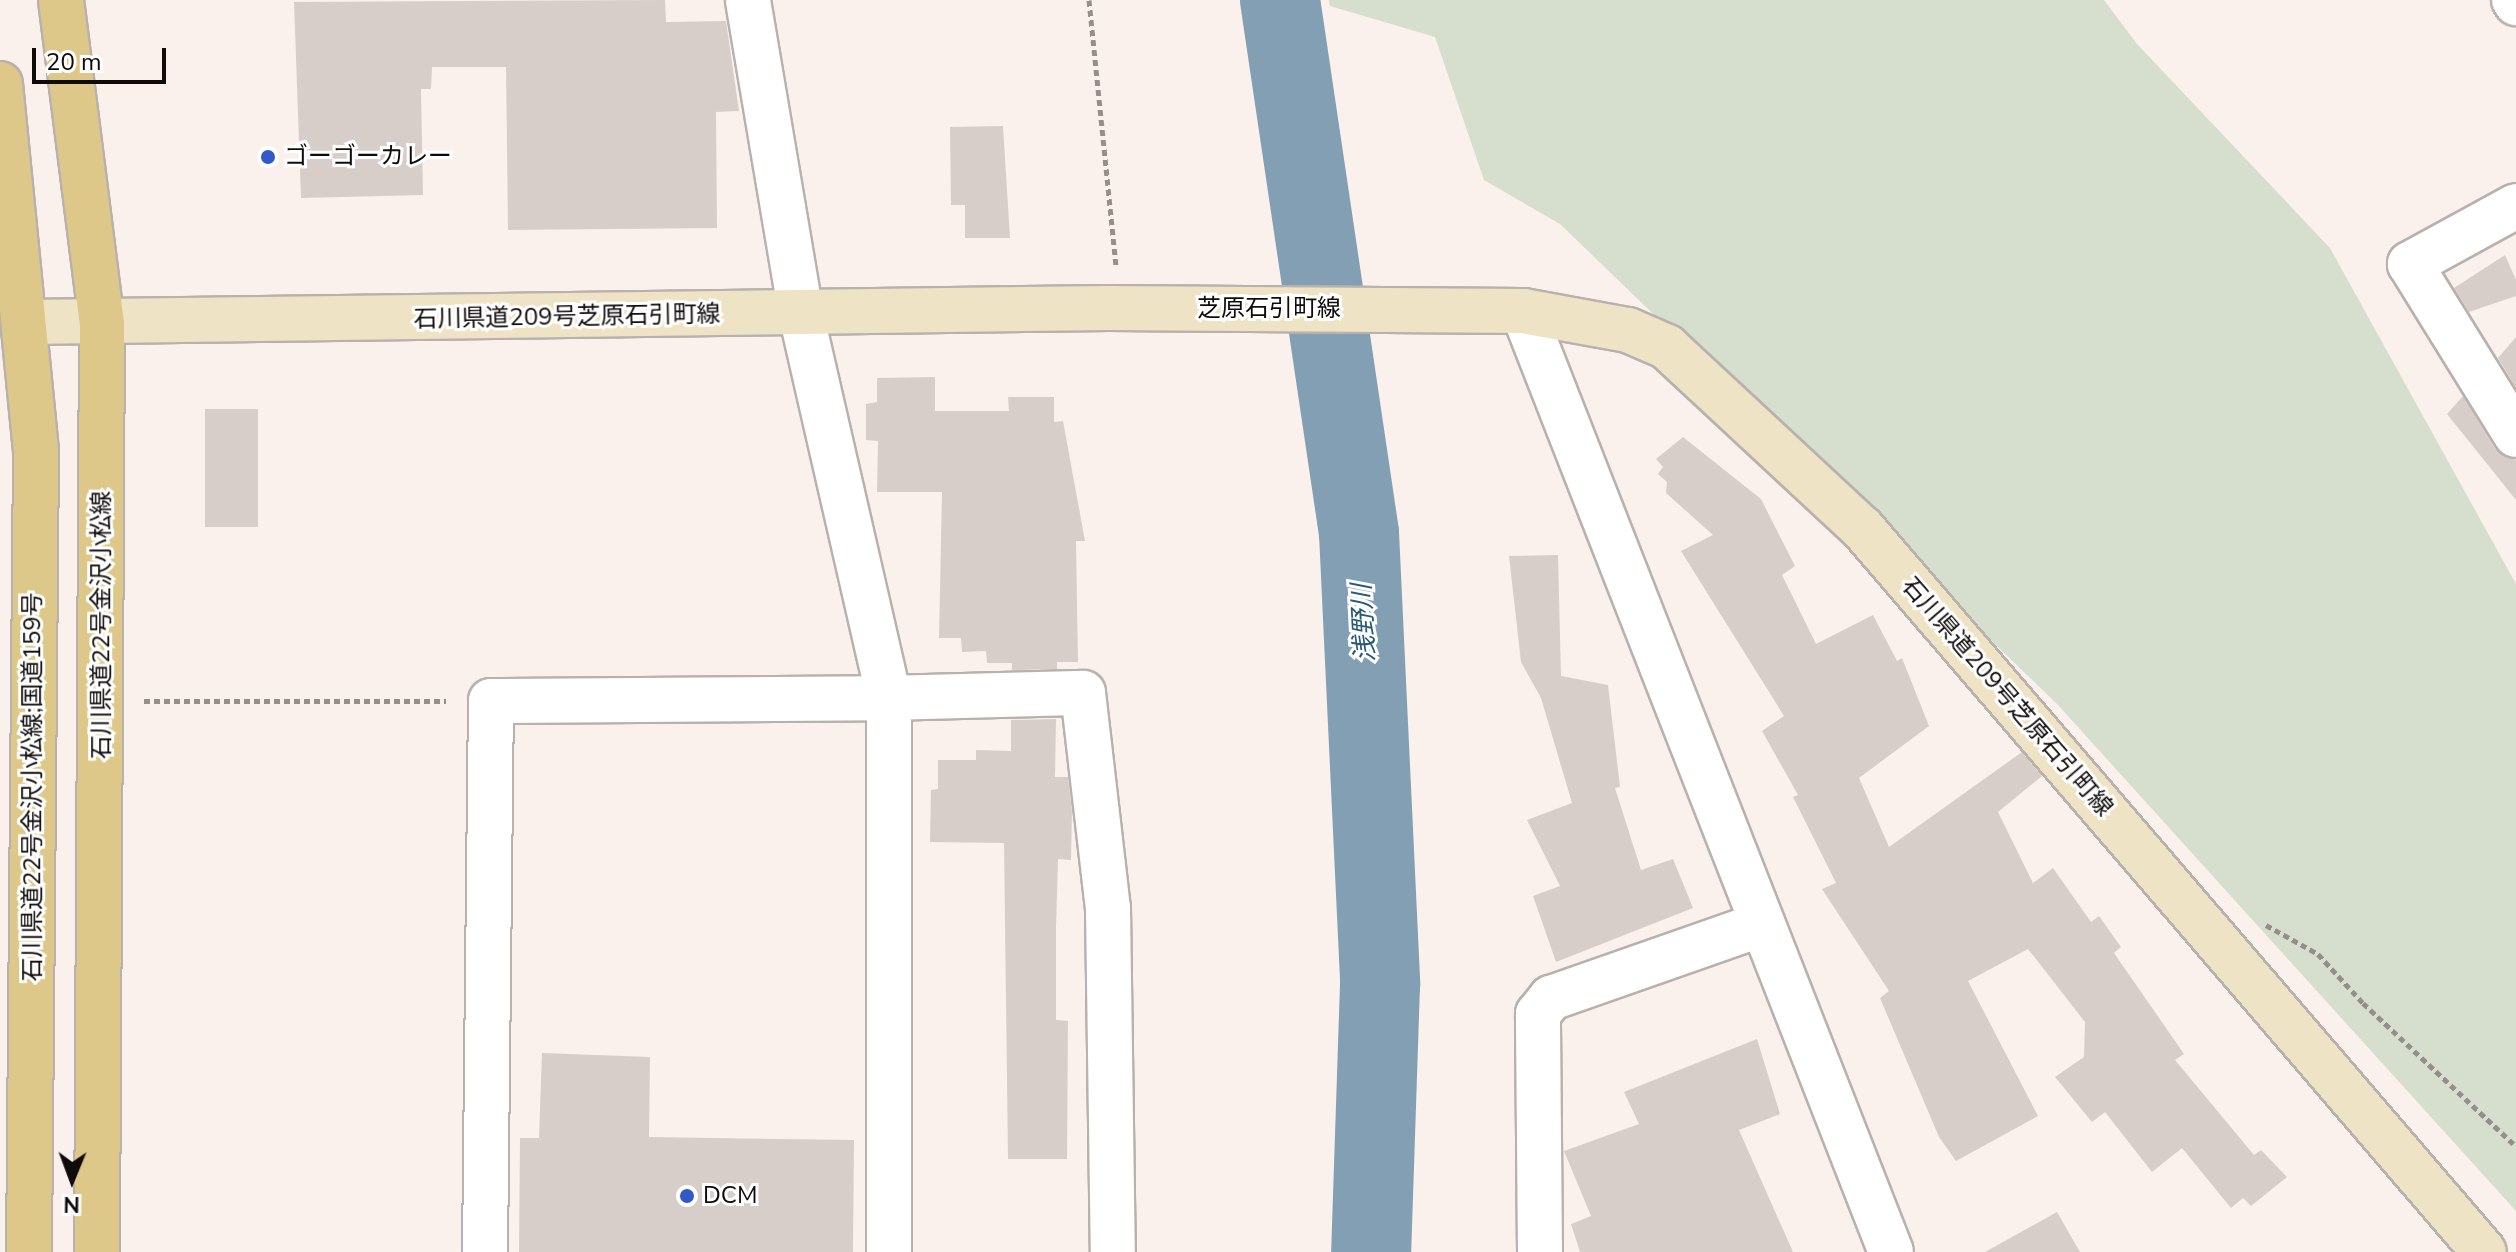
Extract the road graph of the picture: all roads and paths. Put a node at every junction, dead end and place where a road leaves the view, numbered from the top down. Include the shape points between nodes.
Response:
1 (61, 0) edge
2 (748, 0) edge
3 (1089, 0) edge
4 (0, 84) edge
5 (2516, 206) edge
6 (1113, 295) junction
7 (1428, 311) joint
8 (1523, 311) junction
9 (801, 314) junction
10 (12, 322) edge
11 (102, 324) junction
12 (2516, 435) edge
13 (889, 698) junction
14 (101, 701) junction
15 (491, 701) junction
16 (1762, 924) junction
17 (2220, 945) junction
18 (2516, 1146) edge
19 (29, 1252) edge
20 (97, 1252) edge
21 (485, 1252) edge
22 (889, 1252) edge
23 (1113, 1252) edge
24 (1540, 1252) edge
25 (1891, 1252) edge
26 (2484, 1252) edge

1 - 11 main road, 石川県道22号金沢小松線
2 - 9 street
3 - 6 path
4 - 10 main road
5 - 12 street via 2410,264
6 - 7 main road, 芝原石引町線
6 - 9 main road, 石川県道209号芝原石引町線
7 - 8 main road, 石川県道209号芝原石引町線
8 - 16 street
8 - 17 main road, 石川県道209号芝原石引町線 via 1614,326 1667,347 1862,528
9 - 11 main road, 石川県道209号芝原石引町線
9 - 13 street
10 - 11 main road, 石川県道209号芝原石引町線
10 - 19 main road, 石川県道22号金沢小松線;国道159号 via 36,451
11 - 14 main road, 石川県道22号金沢小松線
13 - 15 street
13 - 22 street
13 - 23 street via 1083,693 1108,908
14 - 15 path
14 - 20 main road, 石川県道22号金沢小松線
15 - 21 street
16 - 24 street via 1551,998 1538,1014
16 - 25 street
17 - 18 path via 2262,923 2318,954
17 - 26 main road, 石川県道209号芝原石引町線

